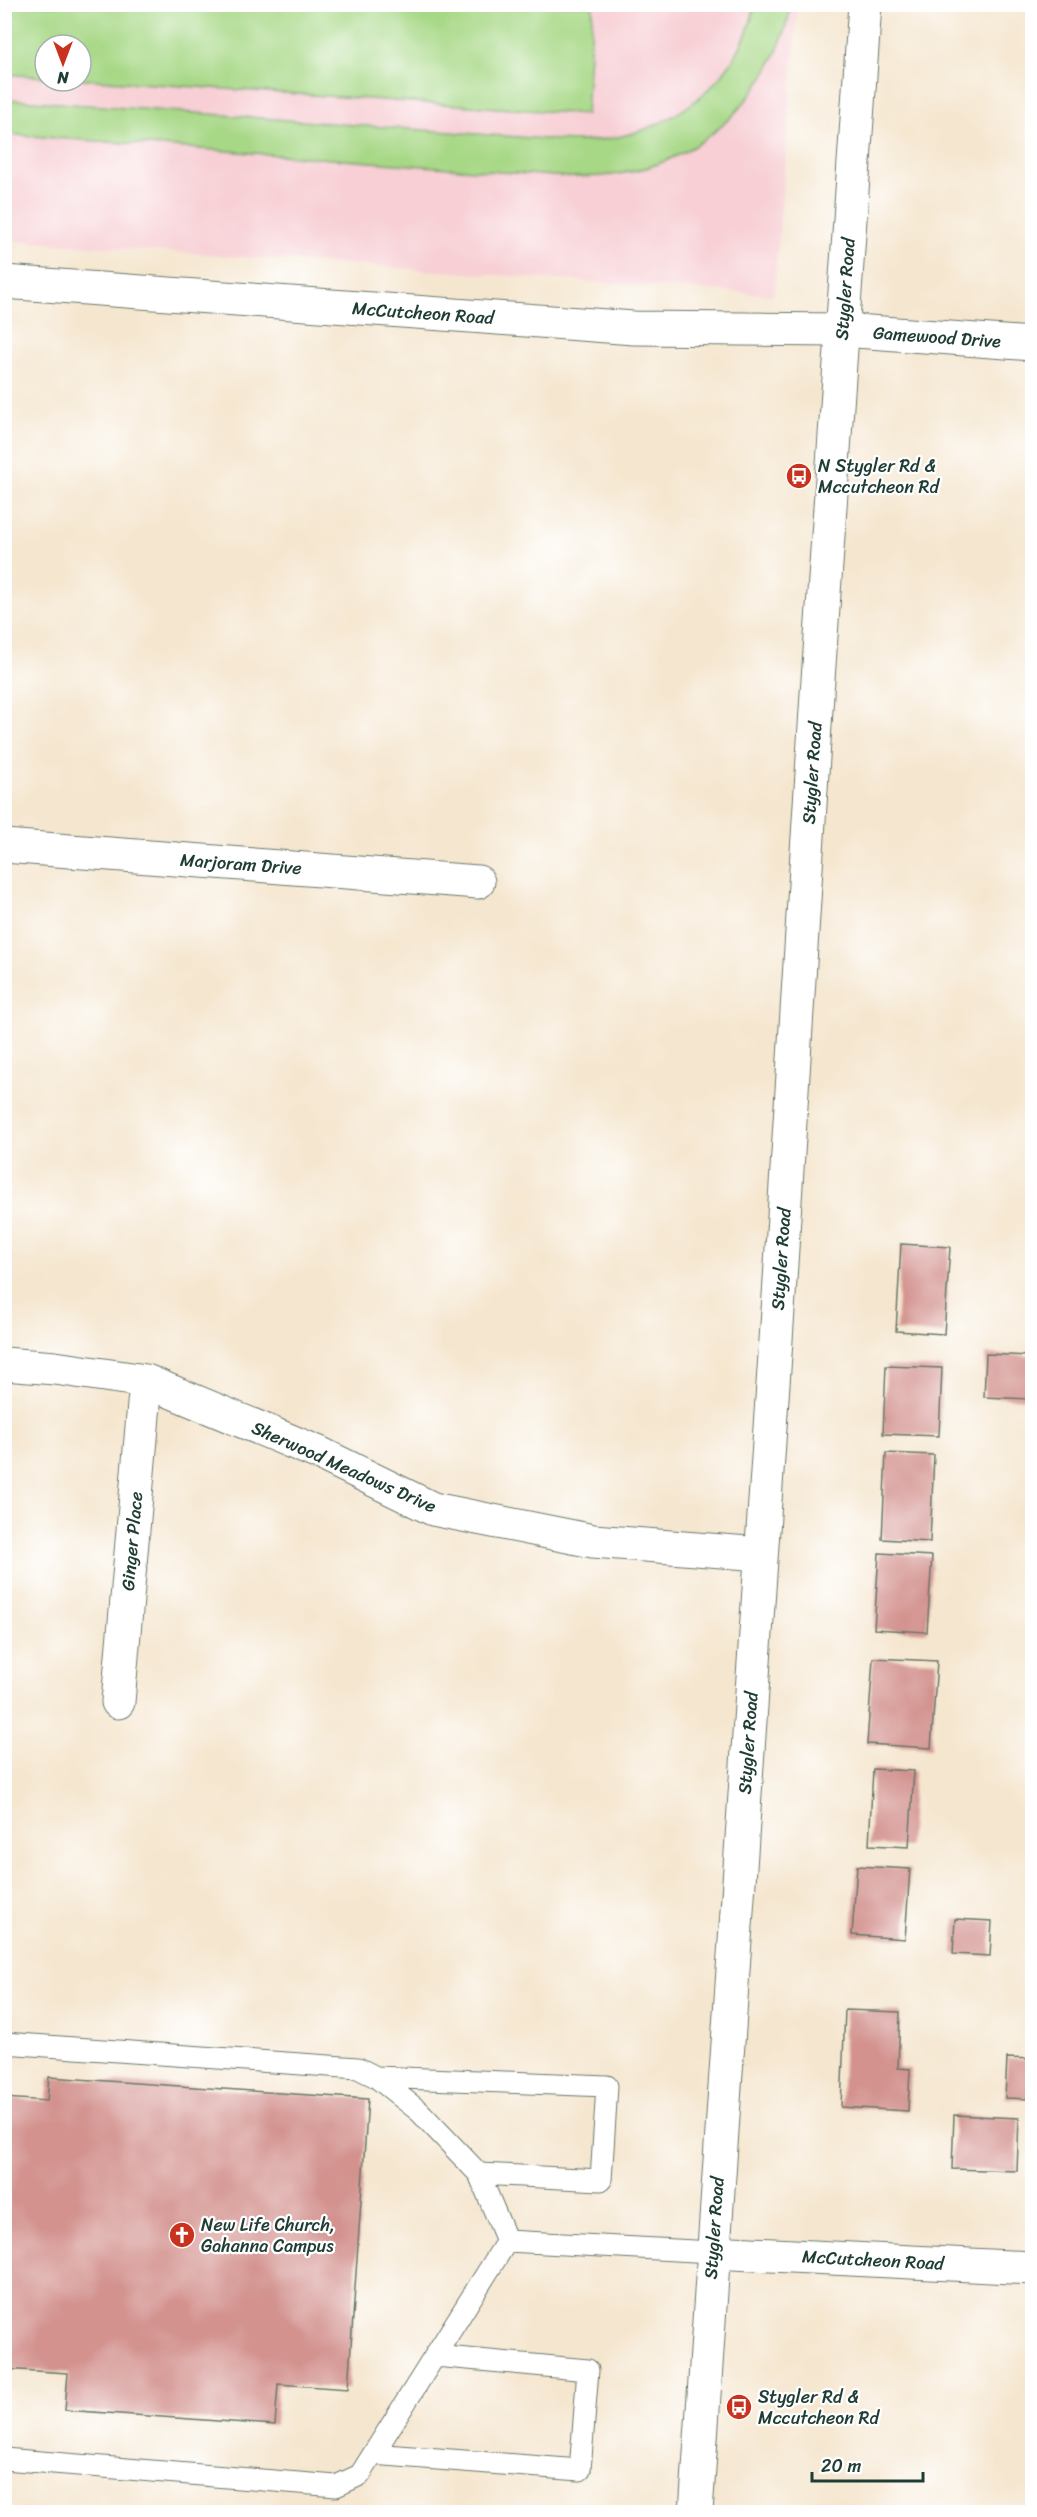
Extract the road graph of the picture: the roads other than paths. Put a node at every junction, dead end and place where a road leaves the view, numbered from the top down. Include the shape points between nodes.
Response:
1 (865, 4) edge
2 (4, 282) edge
3 (842, 330) junction
4 (1032, 344) edge
5 (4, 846) edge
6 (478, 882) dead end
7 (4, 1364) edge
8 (147, 1381) junction
9 (761, 1554) junction
10 (118, 1702) dead end
11 (4, 2043) edge
12 (376, 2077) junction
13 (479, 2174) junction
14 (507, 2241) junction
15 (713, 2252) junction
16 (1032, 2268) edge
17 (435, 2356) junction
18 (373, 2454) junction
19 (4, 2459) edge
20 (696, 2512) edge

1 - 3 main road, Stygler Road
2 - 3 main road, McCutcheon Road via 634,328
3 - 4 main road, Gamewood Drive
3 - 9 main road, Stygler Road
5 - 6 main road, Marjoram Drive
7 - 8 main road, Sherwood Meadows Drive
8 - 9 main road, Sherwood Meadows Drive via 319,1453 433,1509 593,1541
8 - 10 main road, Ginger Place
9 - 15 main road, Stygler Road
11 - 12 lane via 358,2068
12 - 13 lane via 420,2112
12 - 13 lane via 607,2086 601,2180
13 - 14 lane
14 - 15 lane
14 - 17 lane
15 - 16 main road, McCutcheon Road
15 - 20 main road, Stygler Road
17 - 18 lane
17 - 18 lane via 588,2370 580,2470
18 - 19 lane via 360,2475 336,2486

